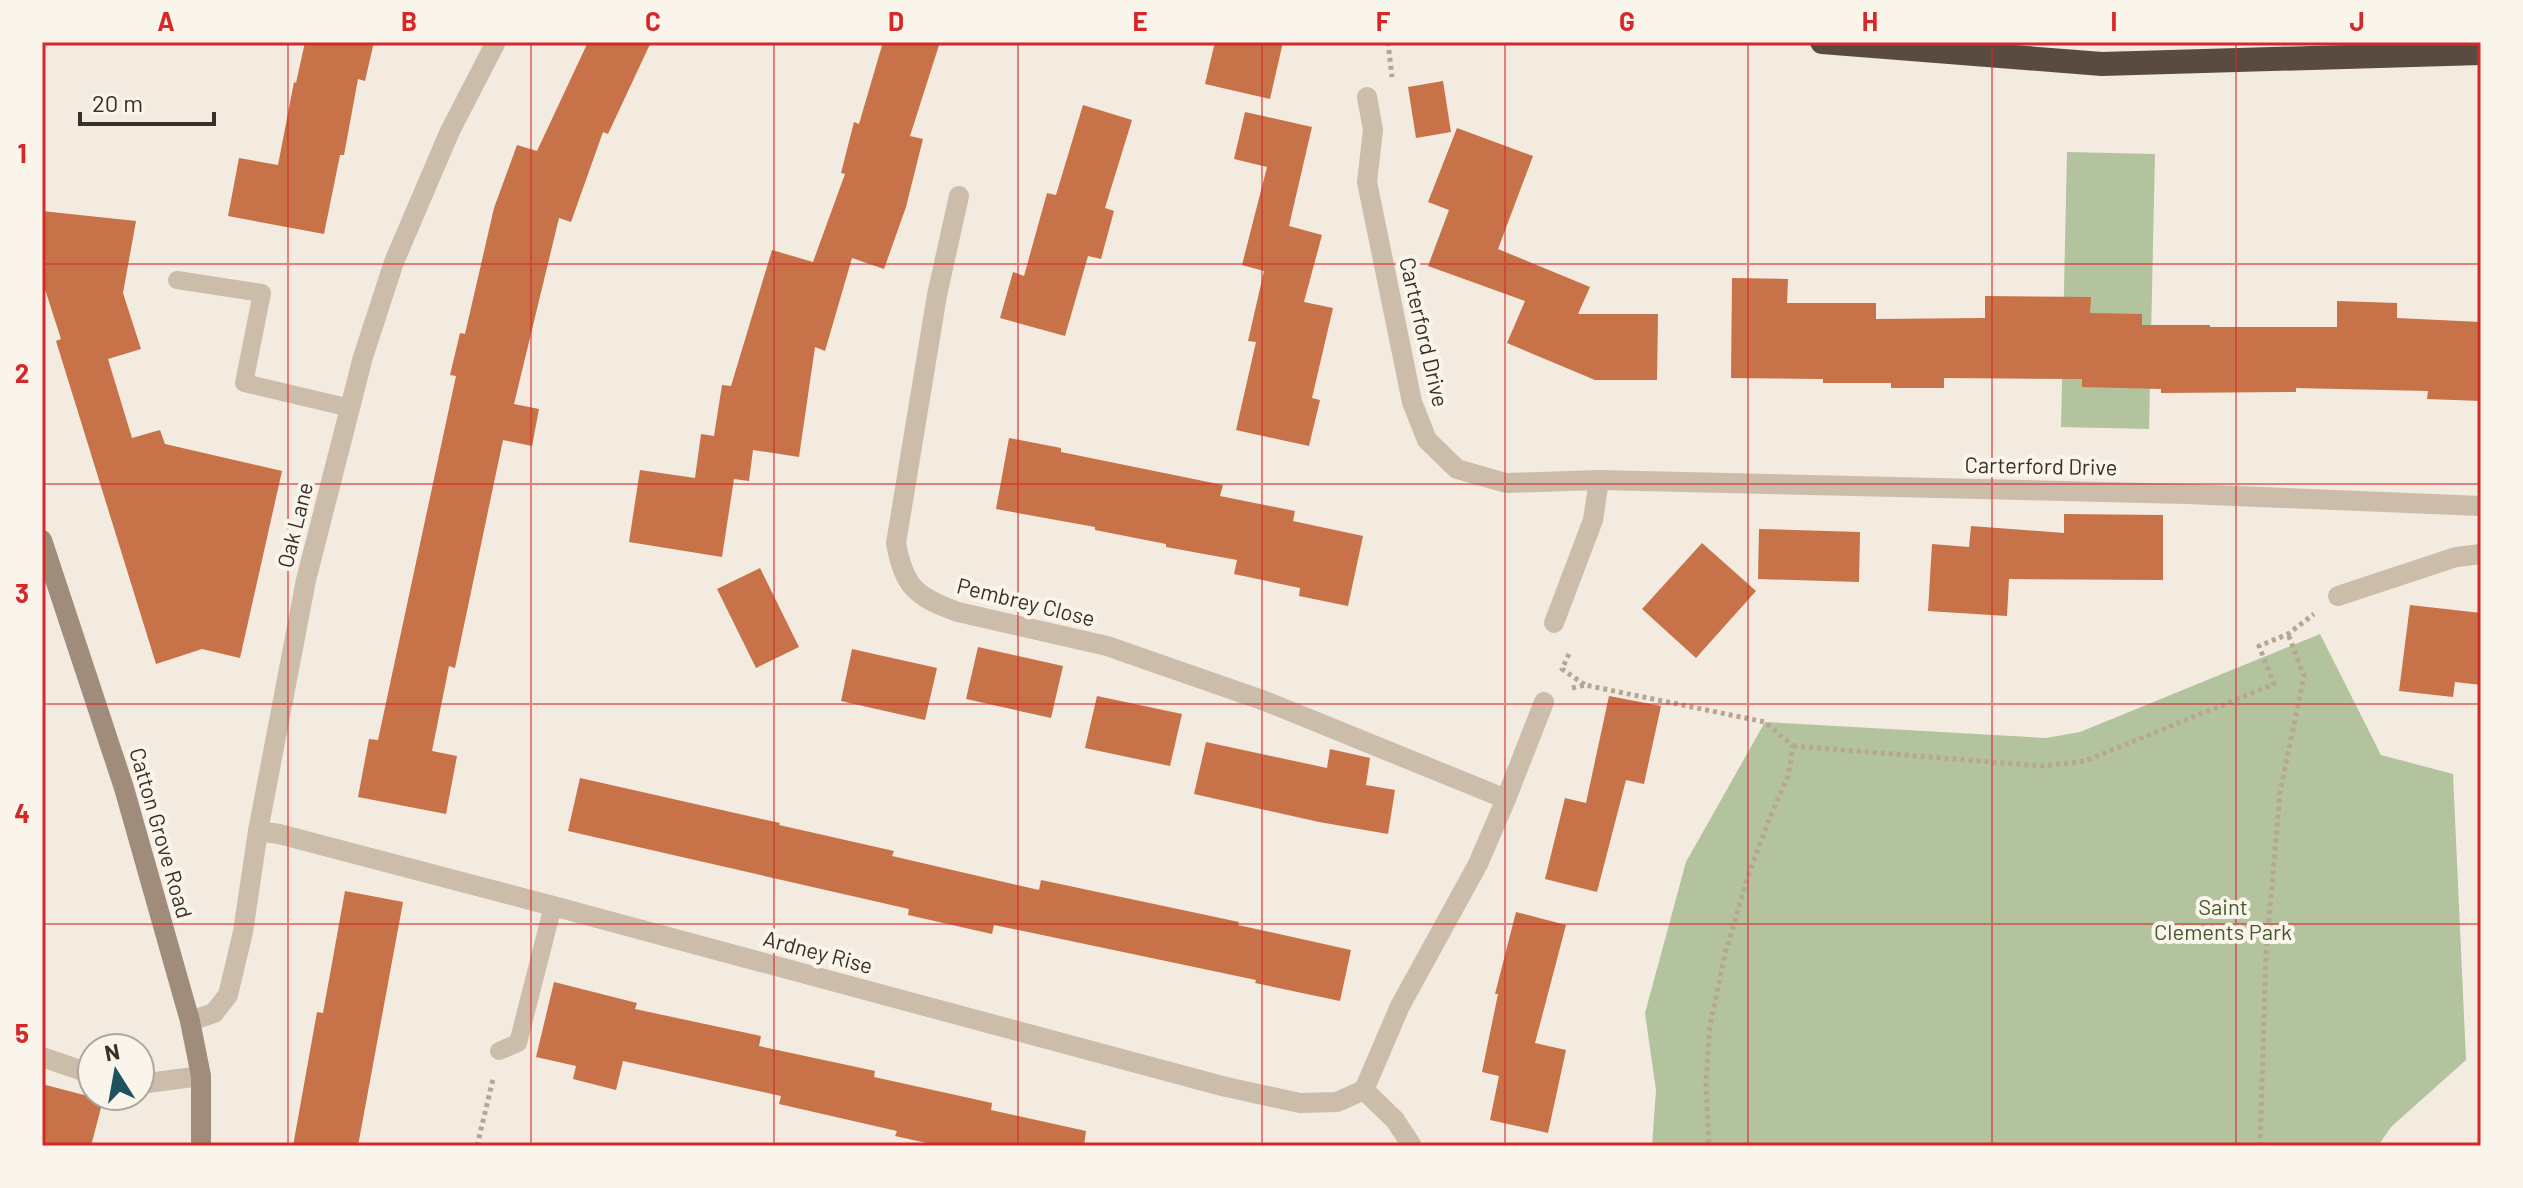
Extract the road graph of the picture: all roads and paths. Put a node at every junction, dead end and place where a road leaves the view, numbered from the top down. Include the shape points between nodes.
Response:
1 (496, 42) edge
2 (1822, 42) edge
3 (2481, 53) edge
4 (1367, 97) dead end
5 (959, 196) dead end
6 (177, 280) dead end
7 (350, 408) junction
8 (1599, 480) junction
9 (2481, 506) edge
10 (42, 540) edge
11 (2481, 554) edge
12 (2338, 596) joint
13 (1554, 623) dead end
14 (2288, 634) junction
15 (1544, 702) joint
16 (1793, 746) junction
17 (1506, 799) junction
18 (258, 831) junction
19 (553, 906) junction
20 (190, 1021) junction
21 (499, 1051) joint
22 (42, 1057) edge
23 (76, 1069) edge
24 (201, 1076) junction
25 (156, 1082) edge
26 (1364, 1090) junction
27 (201, 1146) edge
28 (477, 1146) edge
29 (1412, 1146) edge
30 (1709, 1146) edge
31 (2260, 1146) edge

1 - 7 street, Oak Lane via 450,131 394,262
2 - 3 highway via 2102,64
4 - 8 street, Carterford Drive via 1373,130 1367,182 1412,402 1427,440 1457,469 1506,483
5 - 17 street, Pembrey Close via 896,543 901,568 915,591 958,612 1107,646 1250,696
6 - 7 lane via 262,293 244,383
7 - 18 street, Oak Lane via 306,580
8 - 9 street, Carterford Drive
8 - 13 street via 1593,520
10 - 20 street, Catton Grove Road via 124,788
11 - 12 street via 2456,557
12 - 14 path
14 - 16 path via 2259,646 2274,684 2085,761 2041,766
14 - 31 path via 2304,676 2278,807 2266,955
15 - 16 path via 1553,691 1585,685 1765,722
15 - 17 street
16 - 30 path via 1788,776 1748,876 1713,1011 1706,1083
17 - 26 street via 1478,864 1400,1006
18 - 19 street, Ardney Rise
18 - 20 street, Oak Lane via 228,995 214,1013
19 - 21 lane via 518,1043
19 - 26 street, Ardney Rise via 1222,1086 1300,1103 1337,1102
20 - 24 street, Catton Grove Road
21 - 28 path
22 - 23 street
24 - 25 street
24 - 27 street, Catton Grove Road
26 - 29 street via 1395,1120

